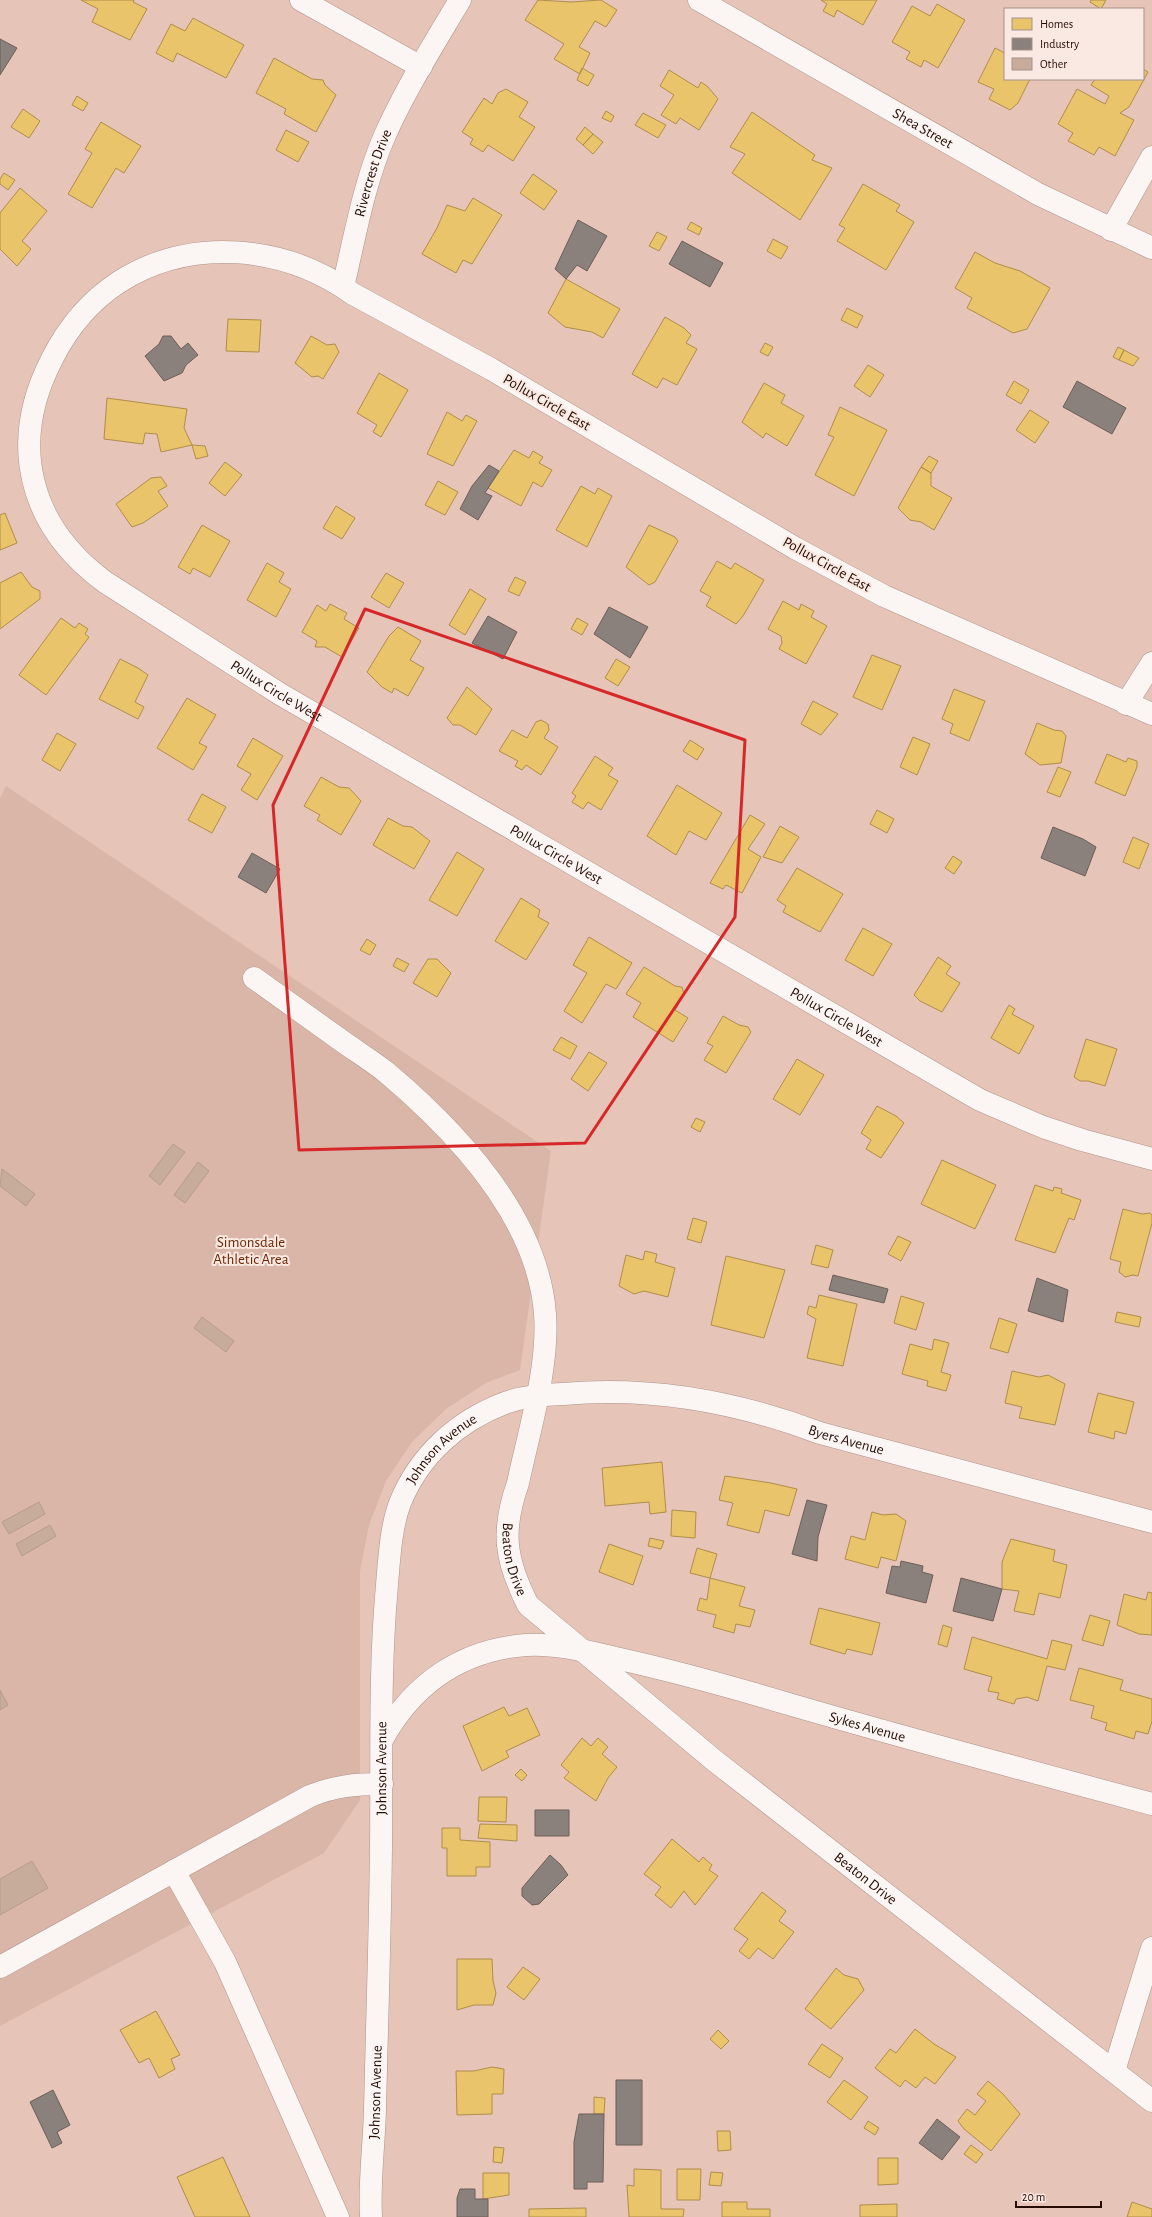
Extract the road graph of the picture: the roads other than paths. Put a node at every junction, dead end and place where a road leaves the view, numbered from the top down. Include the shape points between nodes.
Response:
1 (301, 0) edge
2 (460, 0) edge
3 (699, 0) edge
4 (421, 67) junction
5 (1152, 158) edge
6 (1111, 230) junction
7 (1152, 248) edge
8 (343, 287) junction
9 (31, 463) joint
10 (1152, 663) edge
11 (1126, 704) junction
12 (1152, 714) edge
13 (254, 978) dead end
14 (1152, 1159) edge
15 (536, 1396) junction
16 (1152, 1522) edge
17 (583, 1651) junction
18 (383, 1739) junction
19 (382, 1784) junction
20 (1152, 1804) edge
21 (174, 1871) junction
22 (1152, 1948) edge
23 (0, 1967) edge
24 (1114, 2071) junction
25 (1152, 2101) edge
26 (338, 2217) edge
27 (371, 2217) edge

1 - 4 street
2 - 4 street, Rivercrest Drive
3 - 6 street, Shea Street via 1038,194
4 - 8 street, Rivercrest Drive via 385,136 364,195
5 - 6 street
6 - 7 street, Shea Street
8 - 9 street, Pollux Circle East via 306,268 268,256 230,251 192,253 158,263 119,282 91,305 63,338 41,381 32,412 29,445
8 - 11 street, Pollux Circle East via 490,369 795,548 884,596
9 - 14 street, Pollux Circle West via 32,477 42,508 58,537 84,566 280,694 980,1100 1043,1127
10 - 11 street
11 - 12 street, Pollux Circle East
13 - 15 street, Beaton Drive via 385,1072 435,1117 502,1197 524,1236 538,1274 545,1313 546,1345
15 - 16 street, Byers Avenue via 582,1392 631,1392 691,1398 739,1407 820,1433
15 - 17 street, Beaton Drive via 518,1483 511,1504 507,1528 508,1551 515,1579 528,1605
15 - 18 street, Johnson Avenue via 506,1402 476,1416 443,1439 417,1469 399,1505 390,1553 383,1624
17 - 18 street, Beaton Drive via 561,1646 526,1645 491,1651 464,1660 435,1676 411,1697 395,1717
17 - 20 street, Sykes Avenue via 692,1675 926,1744
17 - 24 street, Beaton Drive via 714,1761
18 - 19 street, Johnson Avenue
19 - 21 street via 353,1784 331,1788 310,1796
19 - 27 street, Johnson Avenue
21 - 23 street
21 - 26 street via 224,1962
22 - 24 street
24 - 25 street, Beaton Drive

